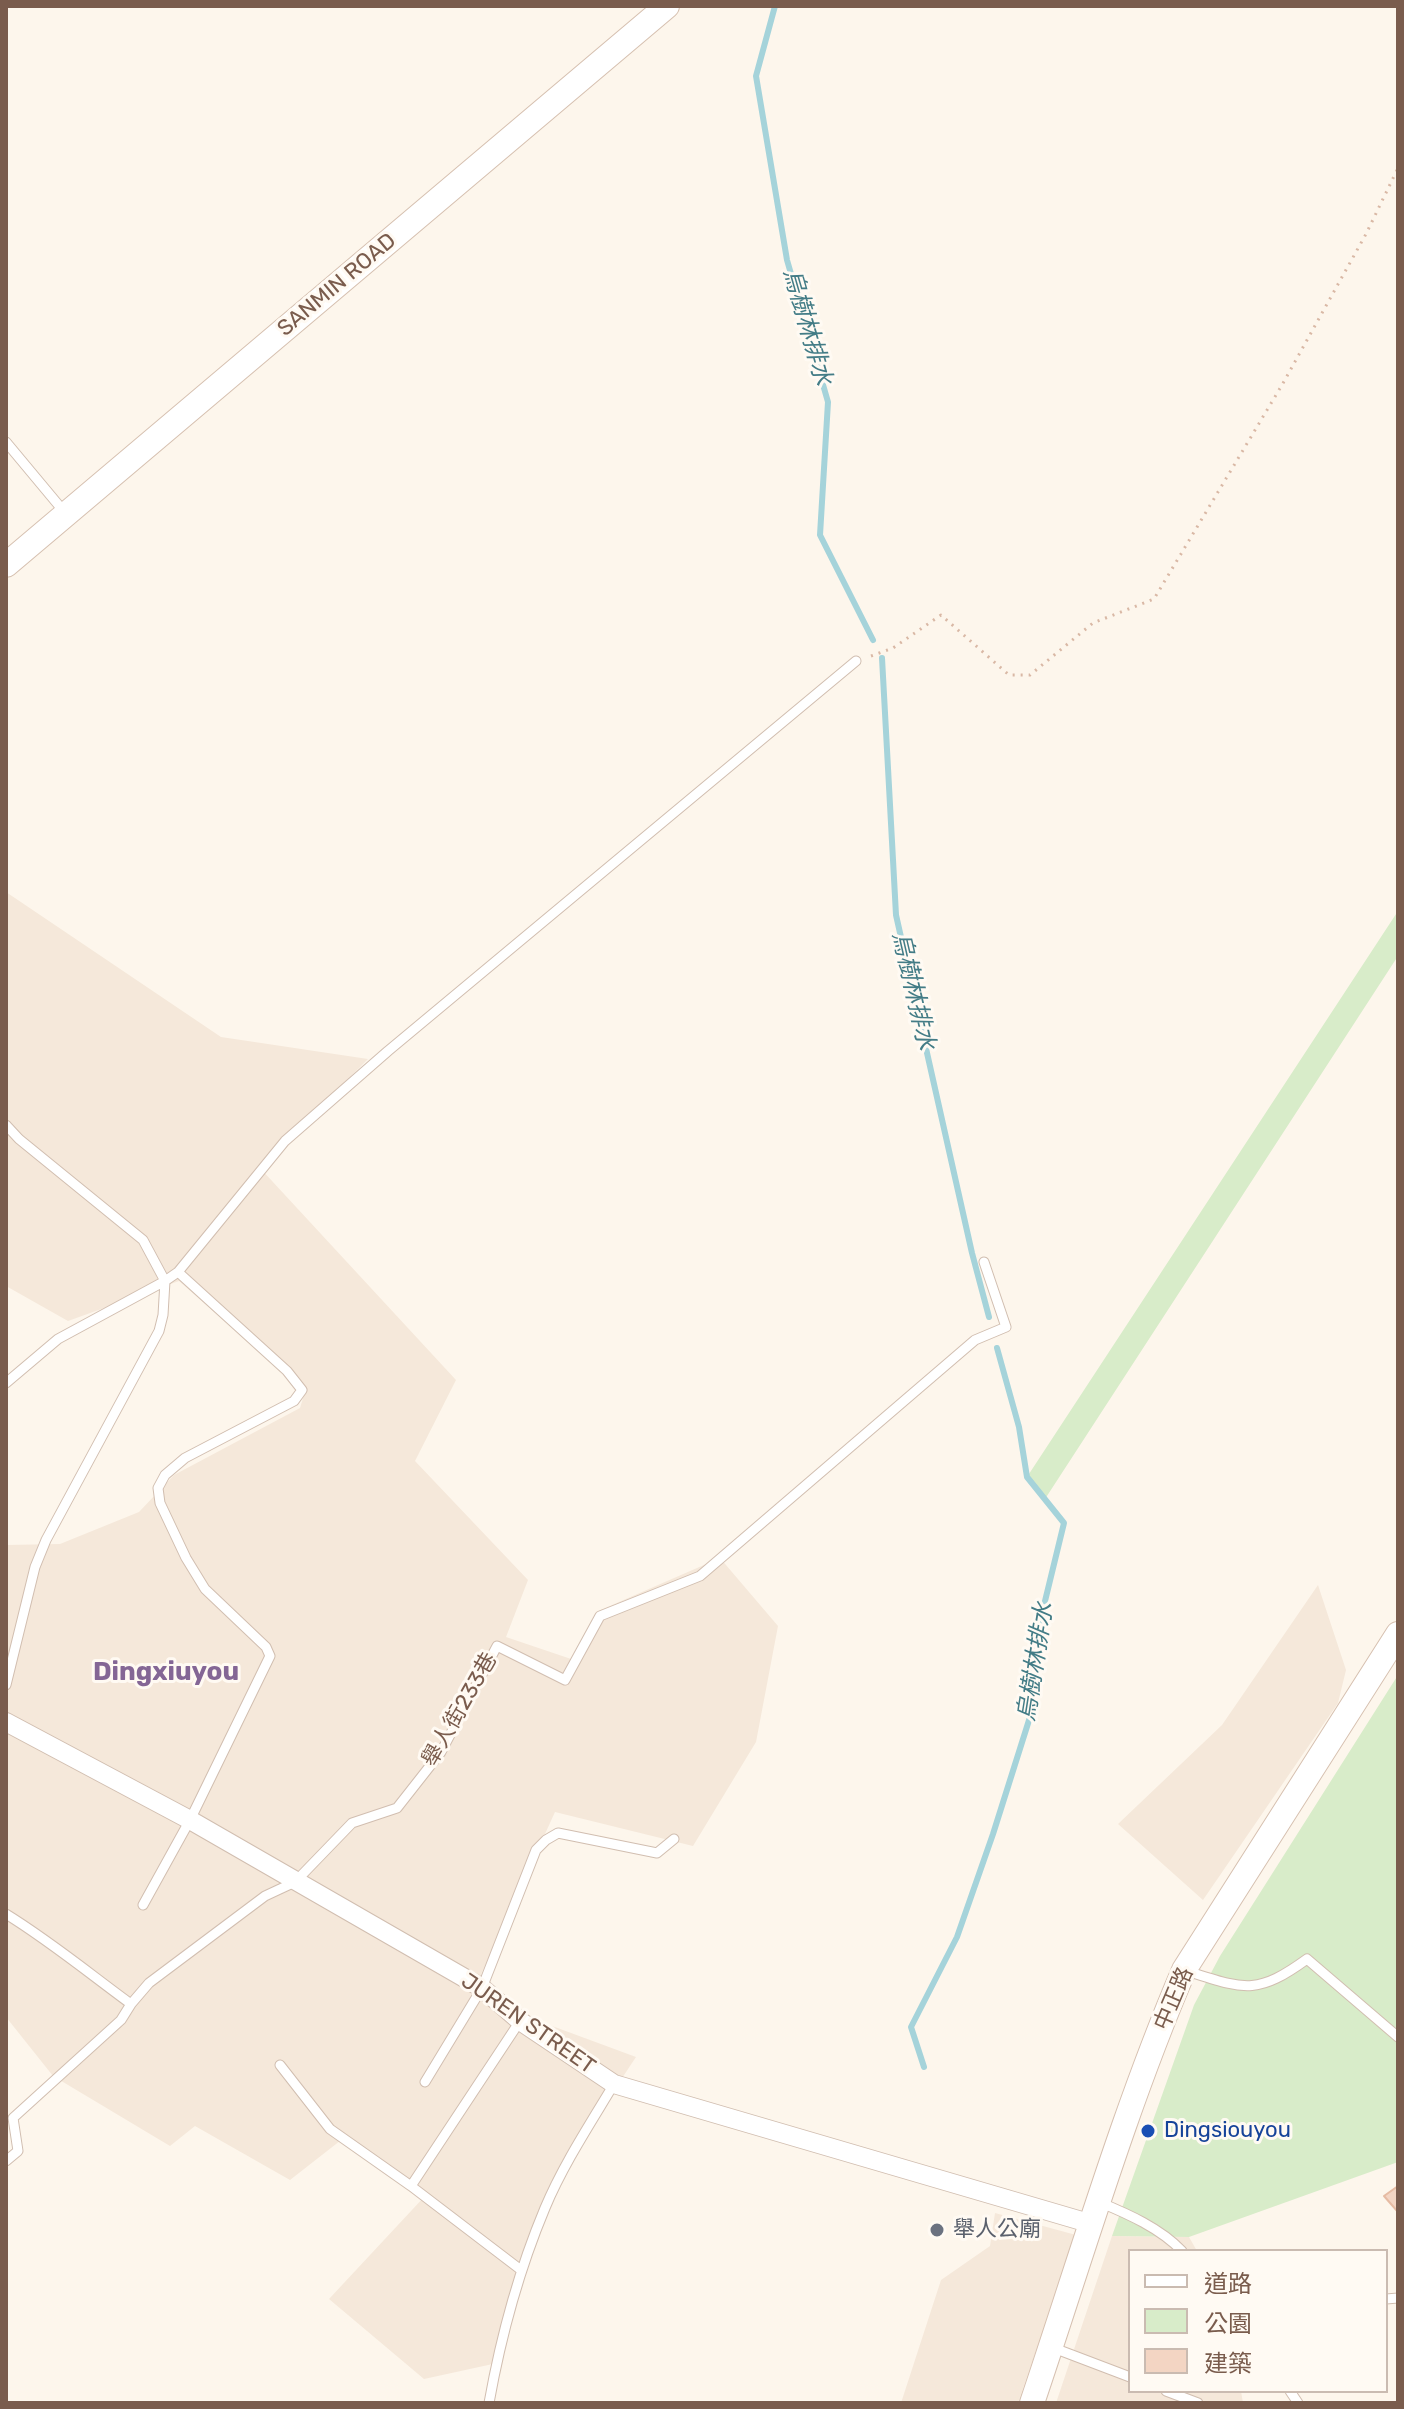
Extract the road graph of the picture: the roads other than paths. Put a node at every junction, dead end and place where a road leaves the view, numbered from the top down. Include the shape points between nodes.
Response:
1 (667, 6) edge
2 (6, 442) edge
3 (66, 514) junction
4 (6, 565) edge
5 (856, 661) road end
6 (6, 1125) edge
7 (984, 1262) dead end
8 (178, 1272) junction
9 (165, 1281) junction
10 (6, 1383) edge
11 (1398, 1634) edge
12 (6, 1685) edge
13 (6, 1722) edge
14 (190, 1820) junction
15 (674, 1839) dead end
16 (295, 1882) junction
17 (143, 1905) dead end
18 (6, 1914) edge
19 (1184, 1970) junction
20 (482, 1988) junction
21 (131, 2004) junction
22 (520, 2021) junction
23 (1398, 2037) edge
24 (280, 2065) dead end
25 (425, 2082) dead end
26 (614, 2084) junction
27 (6, 2161) edge
28 (411, 2186) junction
29 (1095, 2213) junction
30 (1180, 2249) edge
31 (521, 2270) junction
32 (1051, 2347) junction
33 (1128, 2376) edge
34 (1171, 2393) edge
35 (489, 2403) edge
36 (1032, 2403) edge
37 (1198, 2403) edge

1 - 3 main road, SANMIN ROAD
2 - 3 lane
3 - 4 main road, SANMIN ROAD
5 - 8 lane via 285,1141
6 - 9 lane via 143,1240
7 - 16 lane, 舉人街233巷 via 1006,1327 975,1340 700,1576 600,1616 565,1680 497,1646 441,1752 397,1808 352,1823
8 - 9 lane
8 - 14 lane via 302,1390 294,1401 185,1458 158,1488 160,1503 205,1589 270,1656
9 - 10 lane via 58,1339
9 - 12 lane via 159,1331 35,1567
11 - 19 main road, 中正路
13 - 14 street, JUREN STREET
14 - 16 street, JUREN STREET
14 - 17 lane
15 - 20 lane via 657,1853 558,1833 546,1840 536,1850
16 - 20 street, JUREN STREET
16 - 21 lane, 舉人街233巷 via 265,1896 149,1983
18 - 21 lane
19 - 23 lane via 1254,1987 1281,1978 1307,1959
19 - 29 main road, 中正路
20 - 22 street, JUREN STREET
20 - 25 lane
21 - 27 lane, 舉人街233巷 via 121,2020 13,2118 18,2151
22 - 26 street, JUREN STREET
22 - 28 lane
24 - 28 lane via 330,2129
26 - 29 street, JUREN STREET
26 - 31 lane via 546,2206
28 - 31 lane
29 - 30 lane via 1125,2213
29 - 32 main road, 中正路
31 - 35 lane
32 - 33 lane
32 - 36 main road, 中正路
34 - 37 lane

